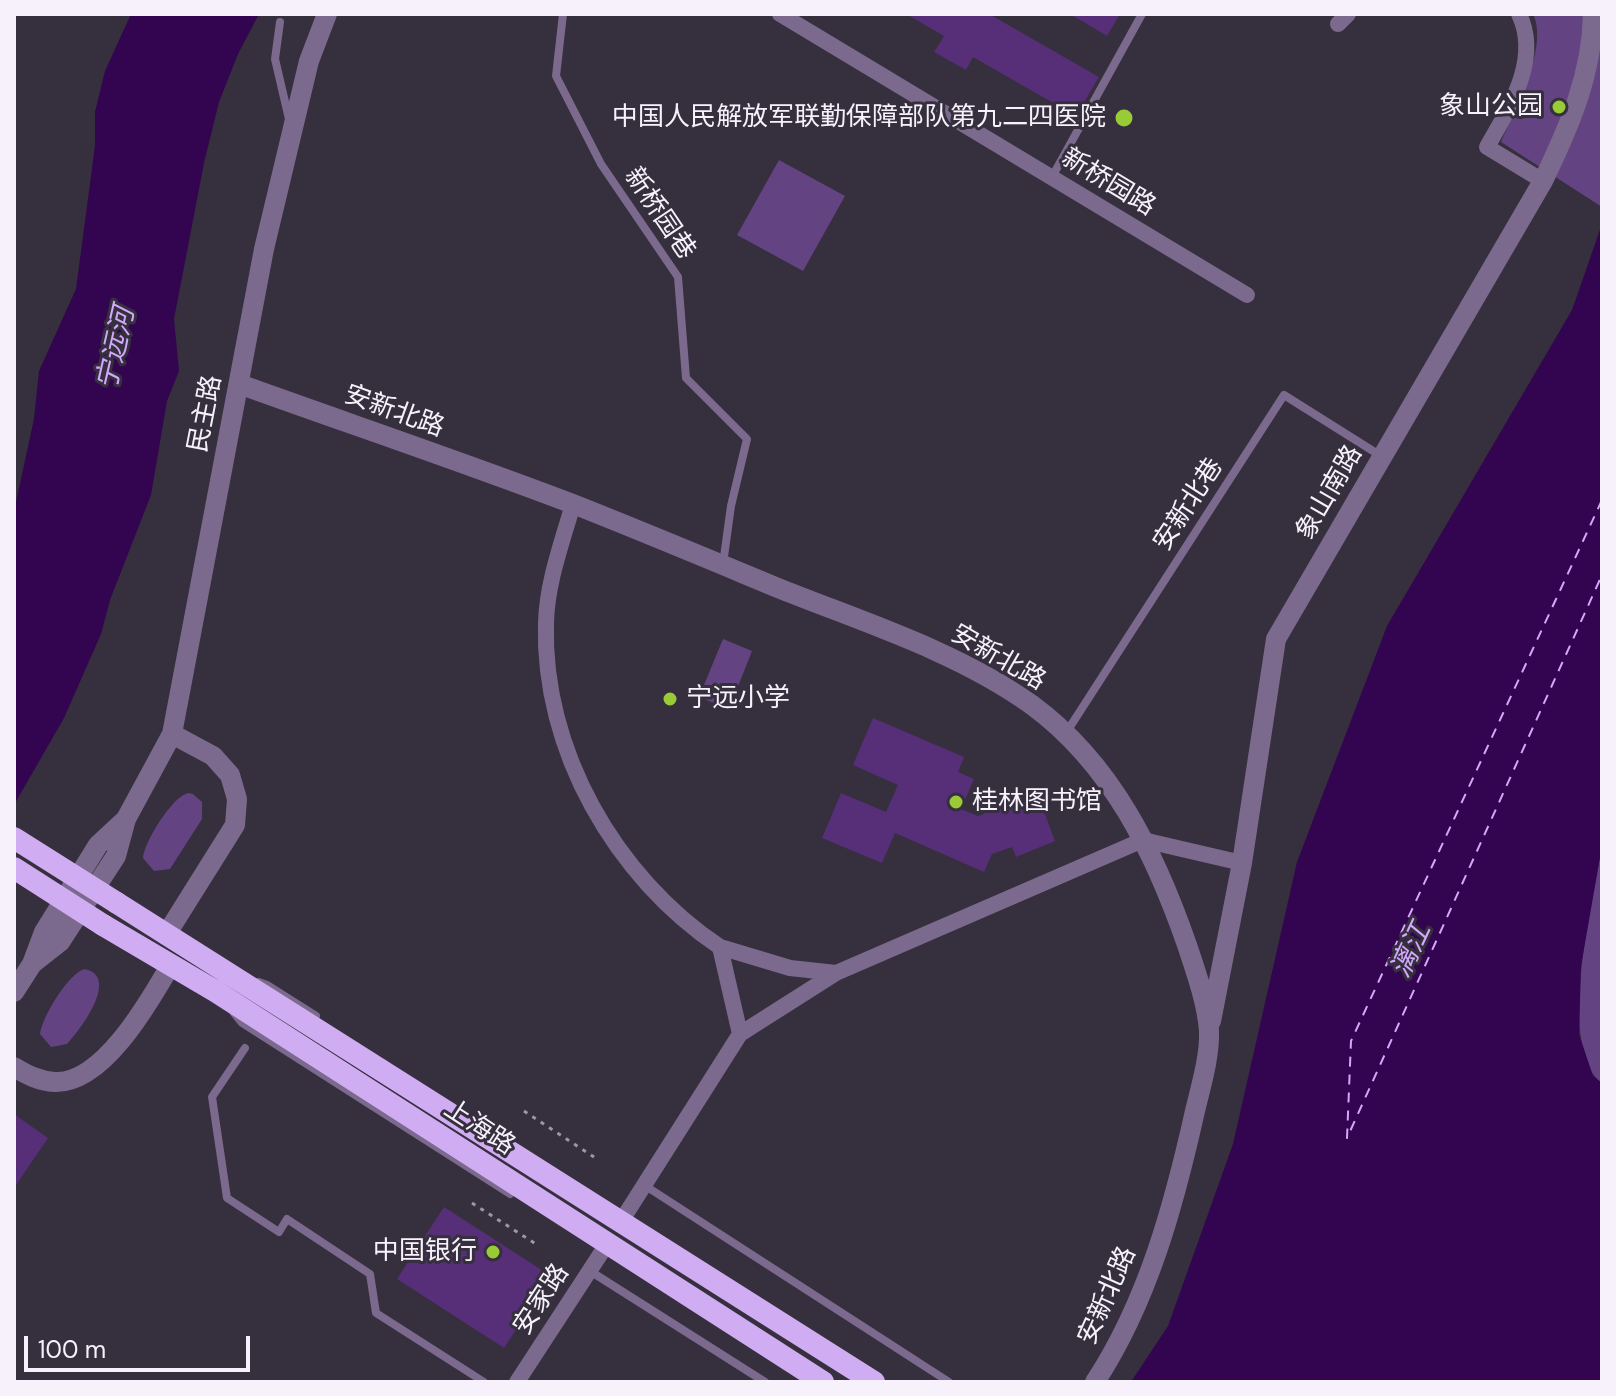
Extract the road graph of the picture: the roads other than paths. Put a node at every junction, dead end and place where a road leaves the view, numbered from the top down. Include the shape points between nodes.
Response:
1 (327, 14) edge
2 (563, 14) edge
3 (780, 14) edge
4 (1142, 14) edge
5 (1519, 14) edge
6 (1593, 14) edge
7 (280, 22) dead end
8 (292, 131) junction
9 (1052, 177) junction
10 (1543, 181) junction
11 (1247, 295) dead end
12 (239, 384) junction
13 (1381, 456) junction
14 (573, 504) junction
15 (723, 565) junction
16 (172, 734) junction
17 (1066, 734) junction
18 (14, 838) edge
19 (1143, 840) junction
20 (1242, 863) junction
21 (14, 868) edge
22 (166, 935) junction
23 (720, 947) junction
24 (170, 966) junction
25 (836, 973) junction
26 (220, 983) junction
27 (14, 992) edge
28 (327, 1023) dead end
29 (1209, 1033) junction
30 (740, 1034) junction
31 (245, 1048) dead end
32 (14, 1067) edge
33 (572, 1178) dead end
34 (644, 1185) junction
35 (520, 1200) dead end
36 (547, 1217) dead end
37 (622, 1220) junction
38 (607, 1244) junction
39 (590, 1271) junction
40 (484, 1382) edge
41 (517, 1382) edge
42 (765, 1382) edge
43 (823, 1382) edge
44 (874, 1382) edge
45 (949, 1382) edge
46 (1095, 1382) edge

1 - 8 street, 民主路
2 - 15 lane, 新桥园巷 via 556,76 601,164 678,277 686,378 747,439
3 - 9 street, 新桥园路
4 - 9 lane
5 - 10 street via 1527,36 1526,63 1487,147
6 - 10 street, 象山南路 via 1579,103
7 - 8 lane via 275,59
8 - 12 street, 民主路
9 - 11 street, 新桥园路
10 - 13 street, 象山南路
12 - 14 street, 安新北路
12 - 16 street, 民主路
13 - 17 lane, 安新北巷 via 1284,395
13 - 20 street, 象山南路 via 1276,639
14 - 15 street, 安新北路
14 - 23 street via 553,570 546,621 548,674 565,749 588,801 617,845 688,926
15 - 17 street, 安新北路 via 960,664 1031,705
16 - 22 street via 213,756 230,775 237,799 235,825
16 - 27 street, 民主路 via 126,819 98,845 44,932
17 - 19 street, 安新北路 via 1097,766
18 - 22 highway, bridge
19 - 20 street
19 - 25 street
19 - 29 street, 安新北路 via 1193,964
20 - 29 street, 象山南路
21 - 24 highway, 上海路, bridge
22 - 26 highway
23 - 25 street via 790,968
23 - 30 street
24 - 26 highway, 上海路
24 - 32 street via 117,1044 82,1075 58,1082
25 - 30 street
26 - 28 lane via 267,985
26 - 35 lane via 242,1023
26 - 37 highway, 上海路
26 - 38 highway, 上海路
29 - 46 street, 安新北路 via 1187,1145 1151,1268 1133,1317
30 - 34 street
31 - 40 lane via 212,1097 227,1198 279,1232 287,1219 370,1274 376,1313
33 - 37 lane
34 - 37 street
34 - 45 lane
36 - 38 lane
37 - 44 highway, 上海路
38 - 39 street, 安家路
38 - 43 highway, 上海路
39 - 41 street, 安家路
39 - 42 lane

